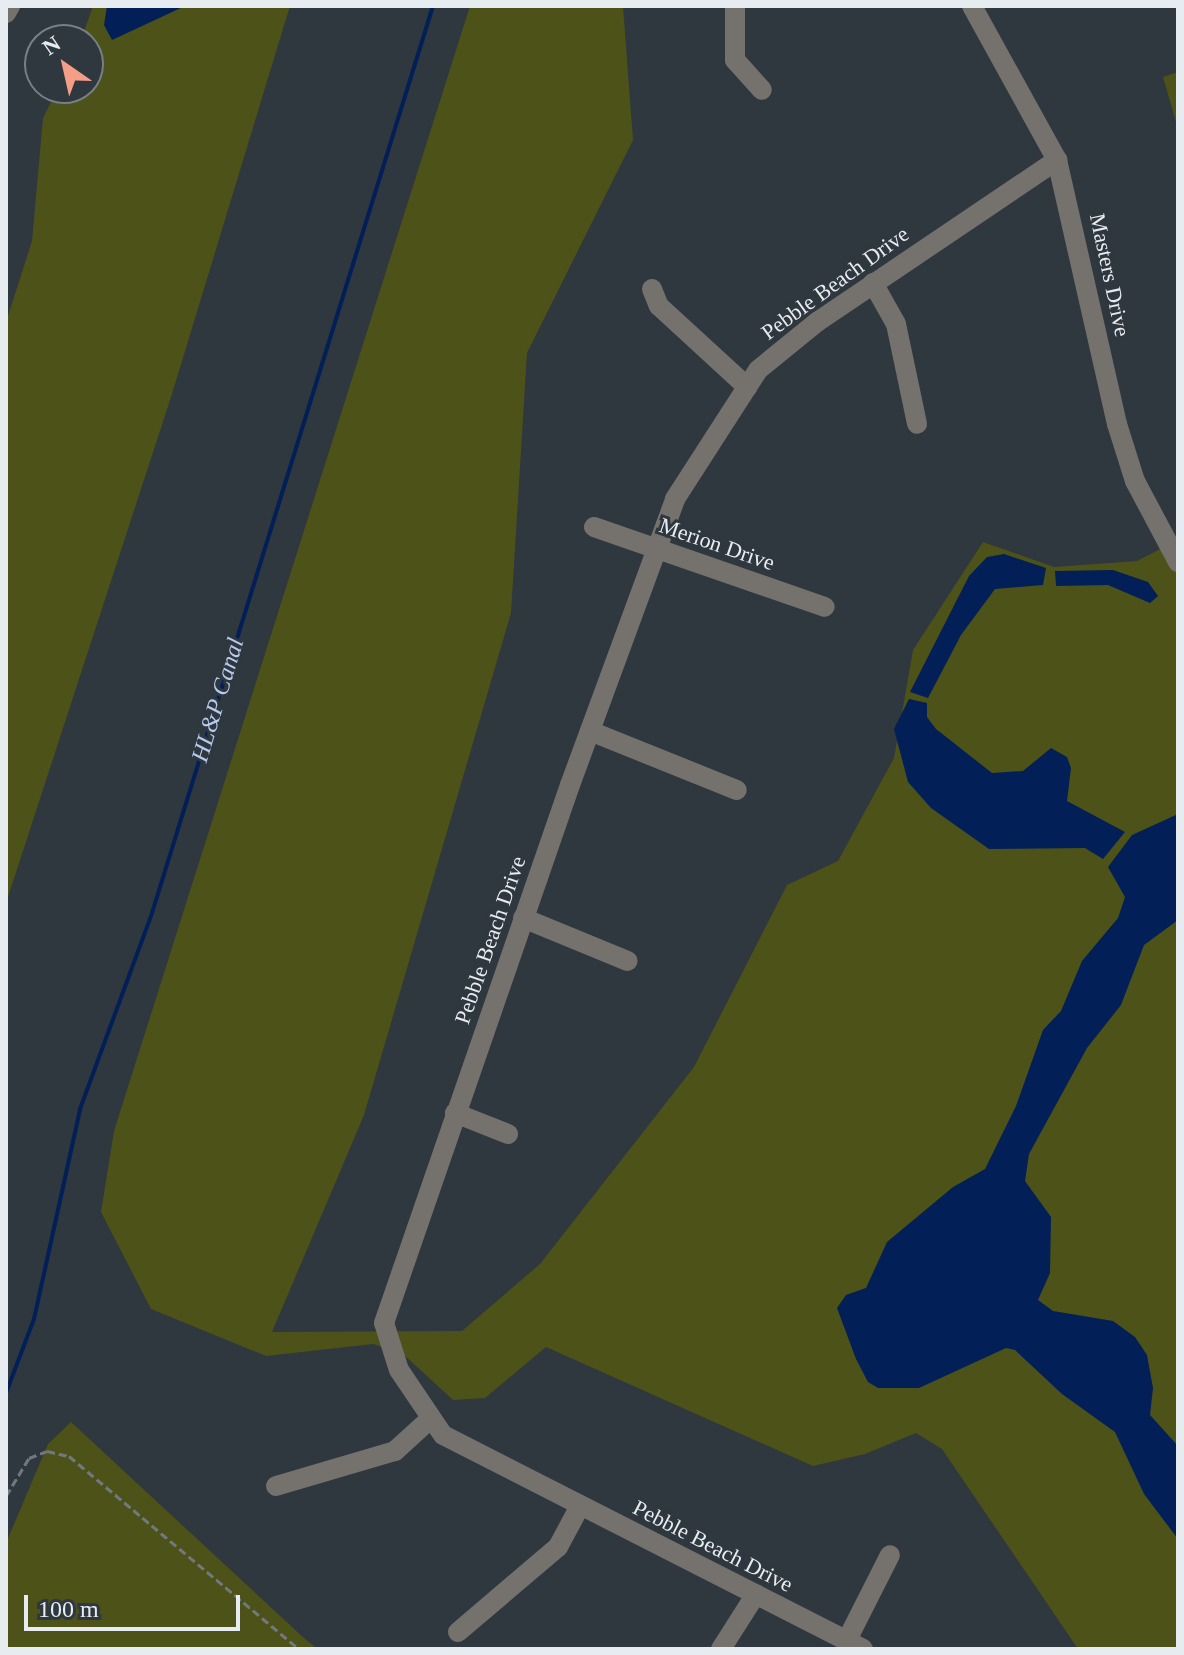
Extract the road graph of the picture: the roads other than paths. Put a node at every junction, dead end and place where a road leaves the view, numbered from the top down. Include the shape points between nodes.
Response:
1 (10, 6) edge
2 (735, 6) edge
3 (972, 6) edge
4 (6, 13) edge
5 (762, 90) dead end
6 (1057, 160) junction
7 (873, 283) junction
8 (652, 289) dead end
9 (747, 387) junction
10 (917, 424) dead end
11 (594, 527) dead end
12 (658, 549) junction
13 (1178, 562) edge
14 (825, 607) dead end
15 (590, 731) junction
16 (737, 790) dead end
17 (523, 918) junction
18 (628, 961) dead end
19 (455, 1113) junction
20 (508, 1134) dead end
21 (430, 1419) junction
22 (276, 1486) dead end
23 (580, 1506) junction
24 (890, 1555) dead end
25 (756, 1594) junction
26 (458, 1632) dead end
27 (855, 1644) edge
28 (721, 1649) edge

1 - 4 street
2 - 5 street via 735,60
3 - 6 street, Masters Drive
6 - 7 street, Pebble Beach Drive
6 - 13 street, Masters Drive via 1117,424 1135,481
7 - 9 street, Pebble Beach Drive via 781,351
7 - 10 street via 896,324
8 - 9 street via 659,306
9 - 12 street, Pebble Beach Drive via 675,499
11 - 12 street, Merion Drive
12 - 14 street, Merion Drive
12 - 15 street, Pebble Beach Drive
15 - 16 street
15 - 17 street, Pebble Beach Drive
17 - 18 street
17 - 19 street, Pebble Beach Drive
19 - 20 street
19 - 21 street, Pebble Beach Drive via 384,1323 399,1370
21 - 22 street via 395,1451
21 - 23 street, Pebble Beach Drive via 443,1435
23 - 25 street, Pebble Beach Drive
23 - 26 street via 558,1547
24 - 27 street
25 - 27 street, Pebble Beach Drive
25 - 28 street

